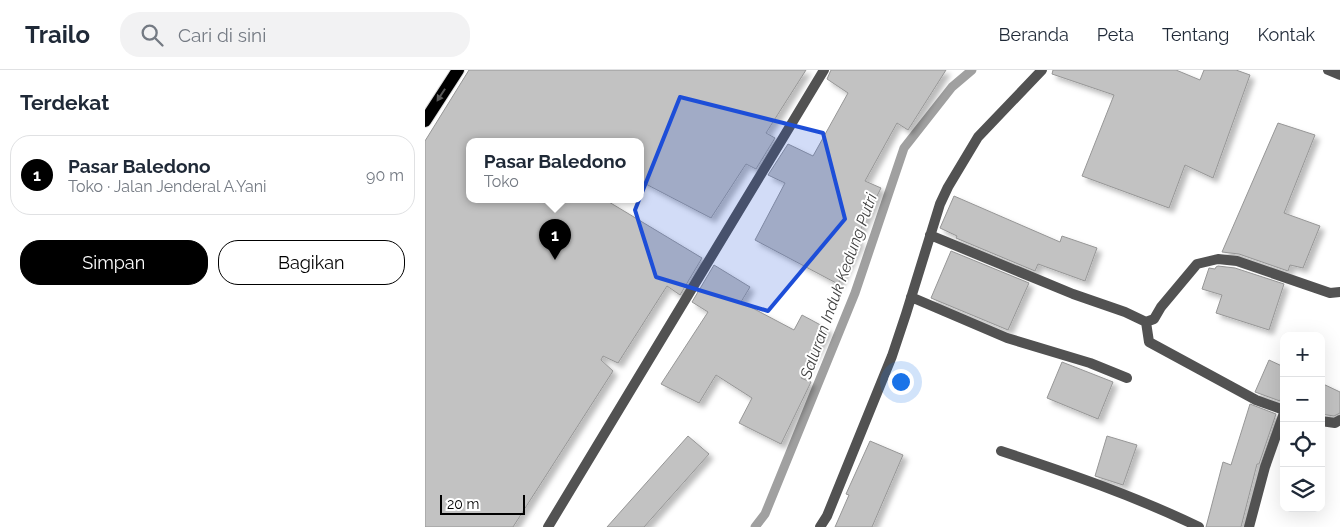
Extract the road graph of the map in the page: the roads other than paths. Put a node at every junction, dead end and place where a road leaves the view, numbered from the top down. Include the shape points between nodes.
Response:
1 (458, 70) edge
2 (824, 70) edge
3 (1042, 70) edge
4 (1328, 70) edge
5 (1340, 75) edge
6 (425, 121) edge
7 (930, 235) junction
8 (1340, 292) edge
9 (911, 297) junction
10 (1147, 322) junction
11 (1127, 378) dead end
12 (1280, 410) edge
13 (1340, 420) edge
14 (1281, 422) edge
15 (1325, 422) edge
16 (1001, 451) dead end
17 (548, 527) edge
18 (820, 527) edge
19 (1199, 527) edge
20 (1249, 527) edge

1 -> 6 main road
2 - 17 street
3 - 7 street via 978,137 948,186
4 - 5 street
7 - 9 street
7 - 10 street
8 - 10 street via 1330,294 1237,261 1218,259 1197,264 1154,319
9 - 11 street via 1007,338 1090,363
9 - 18 street via 856,448
10 - 12 street via 1149,342
13 - 15 street
14 - 20 street
16 - 19 street via 1128,496

